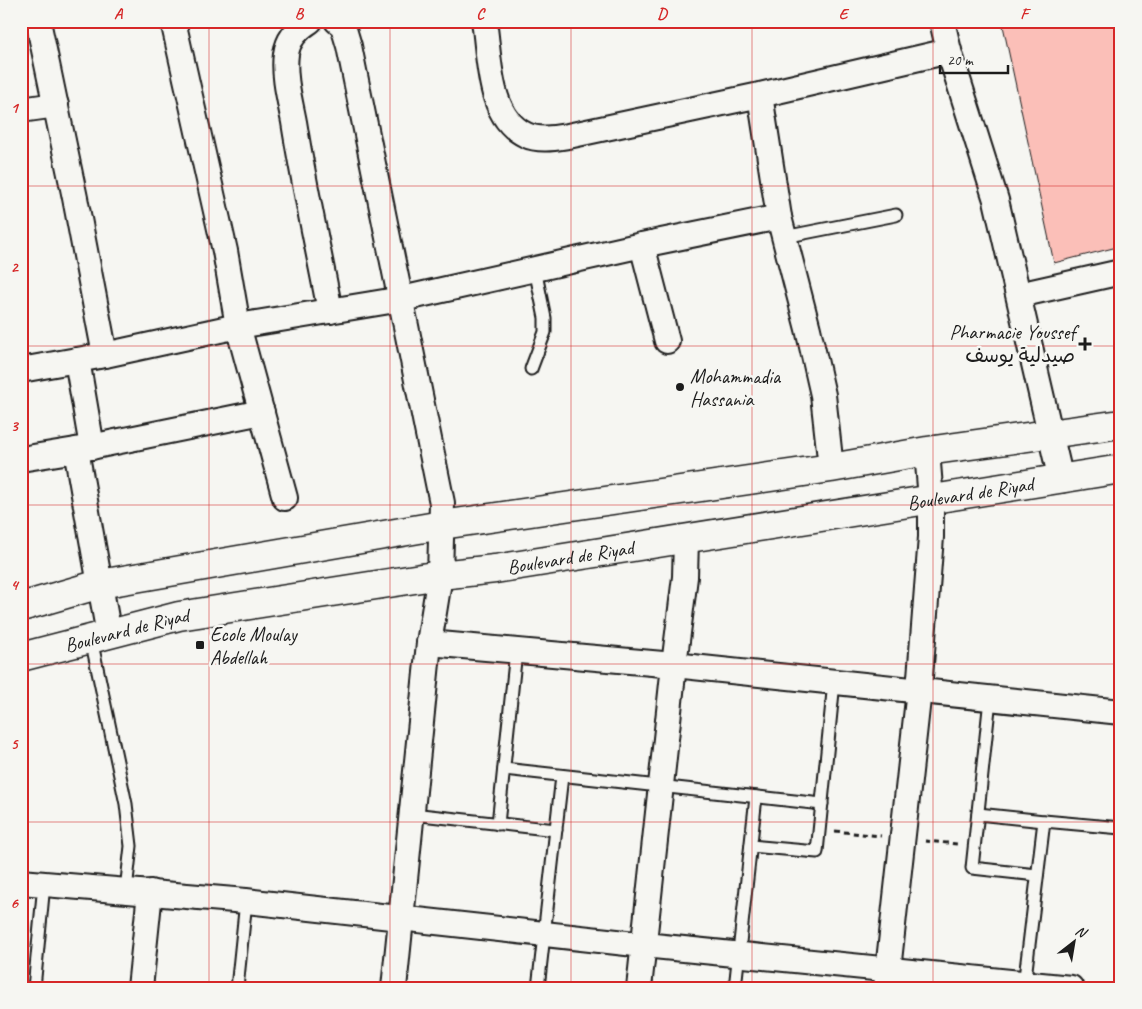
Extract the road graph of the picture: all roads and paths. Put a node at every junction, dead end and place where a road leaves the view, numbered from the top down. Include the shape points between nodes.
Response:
1 (38, 21) edge
2 (173, 21) edge
3 (310, 21) edge
4 (337, 21) edge
5 (484, 21) edge
6 (942, 21) edge
7 (949, 51) junction
8 (760, 96) junction
9 (56, 105) junction
10 (21, 110) edge
11 (896, 215) dead end
12 (782, 227) junction
13 (642, 245) junction
14 (535, 269) junction
15 (1121, 272) edge
16 (1019, 295) junction
17 (402, 299) junction
18 (330, 311) junction
19 (238, 326) junction
20 (667, 340) dead end
21 (105, 355) junction
22 (77, 360) junction
23 (531, 369) dead end
24 (21, 370) edge
25 (262, 412) junction
26 (1121, 424) edge
27 (1049, 434) junction
28 (84, 449) junction
29 (927, 452) junction
30 (21, 459) edge
31 (831, 468) junction
32 (1121, 469) edge
33 (1061, 480) junction
34 (285, 498) dead end
35 (931, 500) junction
36 (442, 525) junction
37 (686, 539) junction
38 (440, 575) junction
39 (100, 584) junction
40 (21, 607) edge
41 (100, 637) junction
42 (430, 643) junction
43 (516, 651) junction
44 (21, 657) edge
45 (674, 665) junction
46 (834, 682) junction
47 (919, 690) junction
48 (990, 699) junction
49 (1121, 712) edge
50 (504, 769) junction
51 (562, 776) junction
52 (661, 786) junction
53 (756, 797) junction
54 (822, 804) junction
55 (412, 814) junction
56 (978, 814) junction
57 (1044, 821) junction
58 (498, 824) junction
59 (1121, 828) edge
60 (556, 830) junction
61 (751, 846) junction
62 (1037, 876) junction
63 (33, 883) edge
64 (126, 890) junction
65 (150, 892) junction
66 (246, 901) junction
67 (402, 919) junction
68 (544, 934) junction
69 (644, 945) junction
70 (739, 955) junction
71 (887, 979) edge
72 (1024, 985) edge
73 (34, 988) edge
74 (140, 988) edge
75 (237, 988) edge
76 (394, 988) edge
77 (538, 988) edge
78 (640, 988) edge
79 (735, 988) edge
80 (1071, 988) edge

1 - 9 street
2 - 19 street via 225,251
3 - 18 street via 290,39 286,75
4 - 17 street via 343,26 349,46
5 - 8 street via 496,100 511,125 527,136 547,139 568,136
6 - 7 street
7 - 8 street
7 - 16 street via 996,200
8 - 12 street
9 - 10 street
9 - 21 street
11 - 12 lane
12 - 13 street
12 - 31 street via 823,395
13 - 14 street
13 - 20 street
14 - 17 street
14 - 23 lane via 545,332
15 - 16 street
16 - 27 street
17 - 18 street
17 - 36 street via 442,502
18 - 19 street
19 - 21 street
19 - 25 street
21 - 22 street
22 - 24 street
22 - 28 street
25 - 28 street
25 - 34 street
26 - 27 main road
27 - 29 main road
27 - 33 street
28 - 30 street
28 - 39 street
29 - 31 main road
29 - 35 street
31 - 36 main road
32 - 33 main road, Boulevard de Riyad
33 - 35 main road, Boulevard de Riyad
35 - 37 main road, Boulevard de Riyad
35 - 47 street
36 - 38 street
36 - 39 main road
37 - 38 main road, Boulevard de Riyad
37 - 45 street via 685,577
38 - 41 main road, Boulevard de Riyad via 180,616
38 - 42 street
39 - 40 main road
39 - 41 street
41 - 44 main road, Boulevard de Riyad
41 - 64 lane via 131,846
42 - 43 street
42 - 55 street
43 - 45 street
43 - 50 lane
45 - 46 street
45 - 52 street
46 - 47 street
46 - 54 lane
47 - 48 street
47 - 71 street
48 - 49 street
48 - 56 lane
50 - 51 lane
50 - 58 lane
51 - 52 lane
51 - 60 lane
52 - 53 lane
52 - 69 street
53 - 54 lane
53 - 61 lane
54 - 61 lane via 817,852
55 - 58 lane
55 - 67 street
56 - 57 lane
56 - 62 lane via 972,868
57 - 59 lane
57 - 62 lane
58 - 60 lane
60 - 68 lane
61 - 70 lane
62 - 72 lane
63 - 64 street
63 - 73 lane
64 - 65 street
65 - 66 street
65 - 74 street
66 - 67 street
66 - 75 lane
67 - 68 street
67 - 76 street
68 - 69 street
68 - 77 lane
69 - 70 street
69 - 78 street
70 - 71 street
70 - 79 lane
71 - 72 street
72 - 80 street

